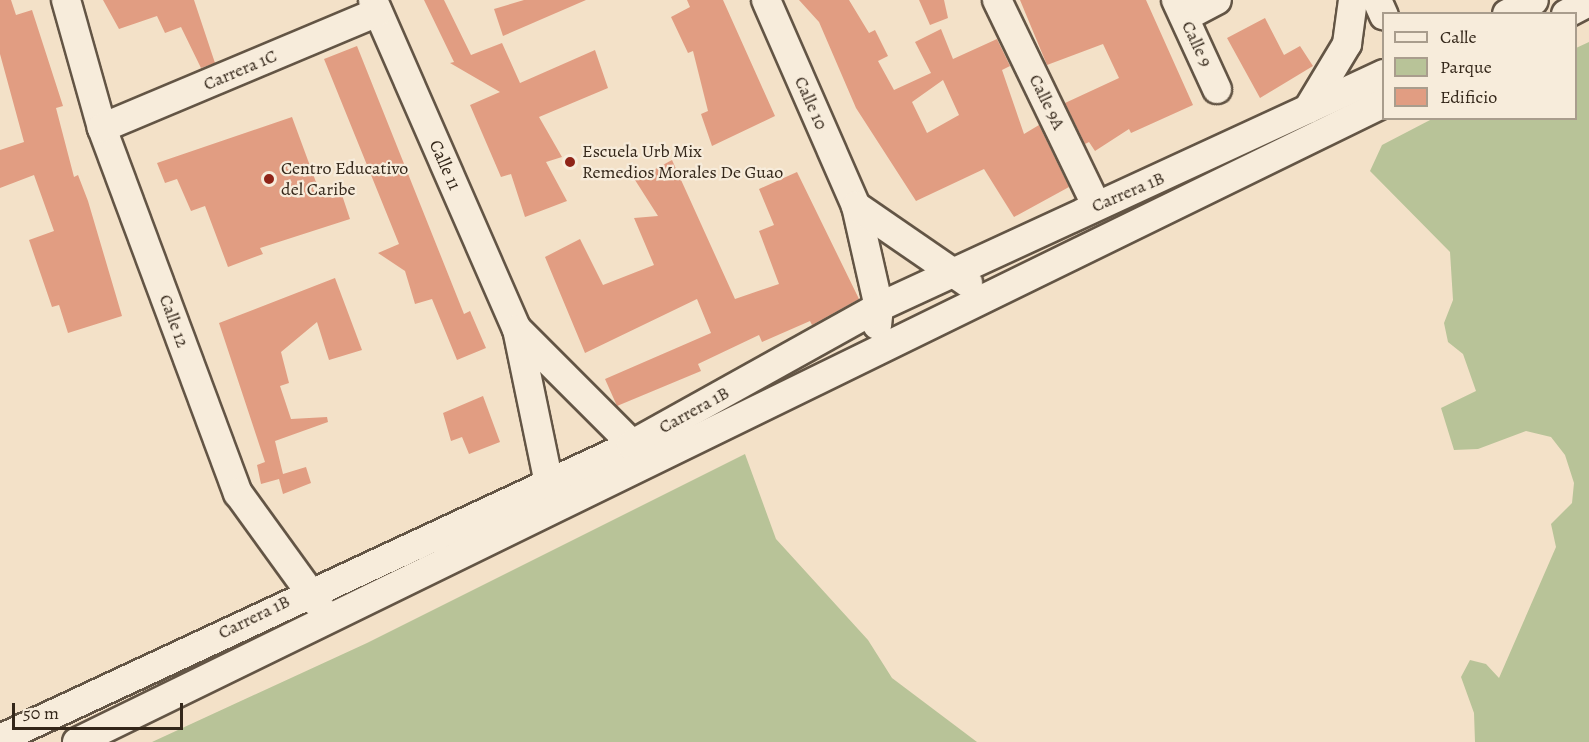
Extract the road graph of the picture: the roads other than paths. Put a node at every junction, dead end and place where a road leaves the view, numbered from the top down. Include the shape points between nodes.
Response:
1 (66, 0) edge
2 (766, 0) edge
3 (997, 0) edge
4 (1217, 0) edge
5 (1353, 0) edge
6 (1589, 2) edge
7 (375, 6) edge
8 (1180, 8) edge
9 (1570, 12) edge
10 (1382, 74) edge
11 (1217, 89) dead end
12 (1382, 103) edge
13 (1304, 113) junction
14 (102, 128) junction
15 (1096, 205) junction
16 (856, 206) junction
17 (954, 276) junction
18 (992, 296) junction
19 (879, 307) junction
20 (517, 329) junction
21 (875, 353) junction
22 (630, 445) junction
23 (652, 462) junction
24 (555, 494) junction
25 (308, 591) junction
26 (329, 620) junction
27 (0, 739) edge
28 (77, 742) edge

1 - 14 street, Calle 12
2 - 16 street, Calle 10
3 - 15 street, Calle 9A
4 - 8 street
5 - 13 street via 1347,44 1337,68
6 - 9 street
7 - 14 street, Carrera 1C
7 - 20 street, Calle 11
8 - 11 street, Calle 9
10 - 13 street, Carrera 1B
12 - 18 street, Carrera 1B
13 - 15 street, Carrera 1B
14 - 25 street, Calle 12 via 238,493
15 - 17 street, Carrera 1B
16 - 17 street
16 - 19 street, Calle 10
17 - 18 street
17 - 19 street, Carrera 1B
18 - 21 street, Carrera 1B
19 - 21 street, Calle 10
19 - 22 street, Carrera 1B
20 - 22 street
20 - 24 street
21 - 23 street, Carrera 1B
22 - 23 street
22 - 24 street, Carrera 1B
23 - 24 street, Carrera 1B
24 - 25 street, Carrera 1B
24 - 26 street, Carrera 1B
25 - 26 street, Calle 12
25 - 27 street, Carrera 1B
26 - 28 street, Carrera 1B

